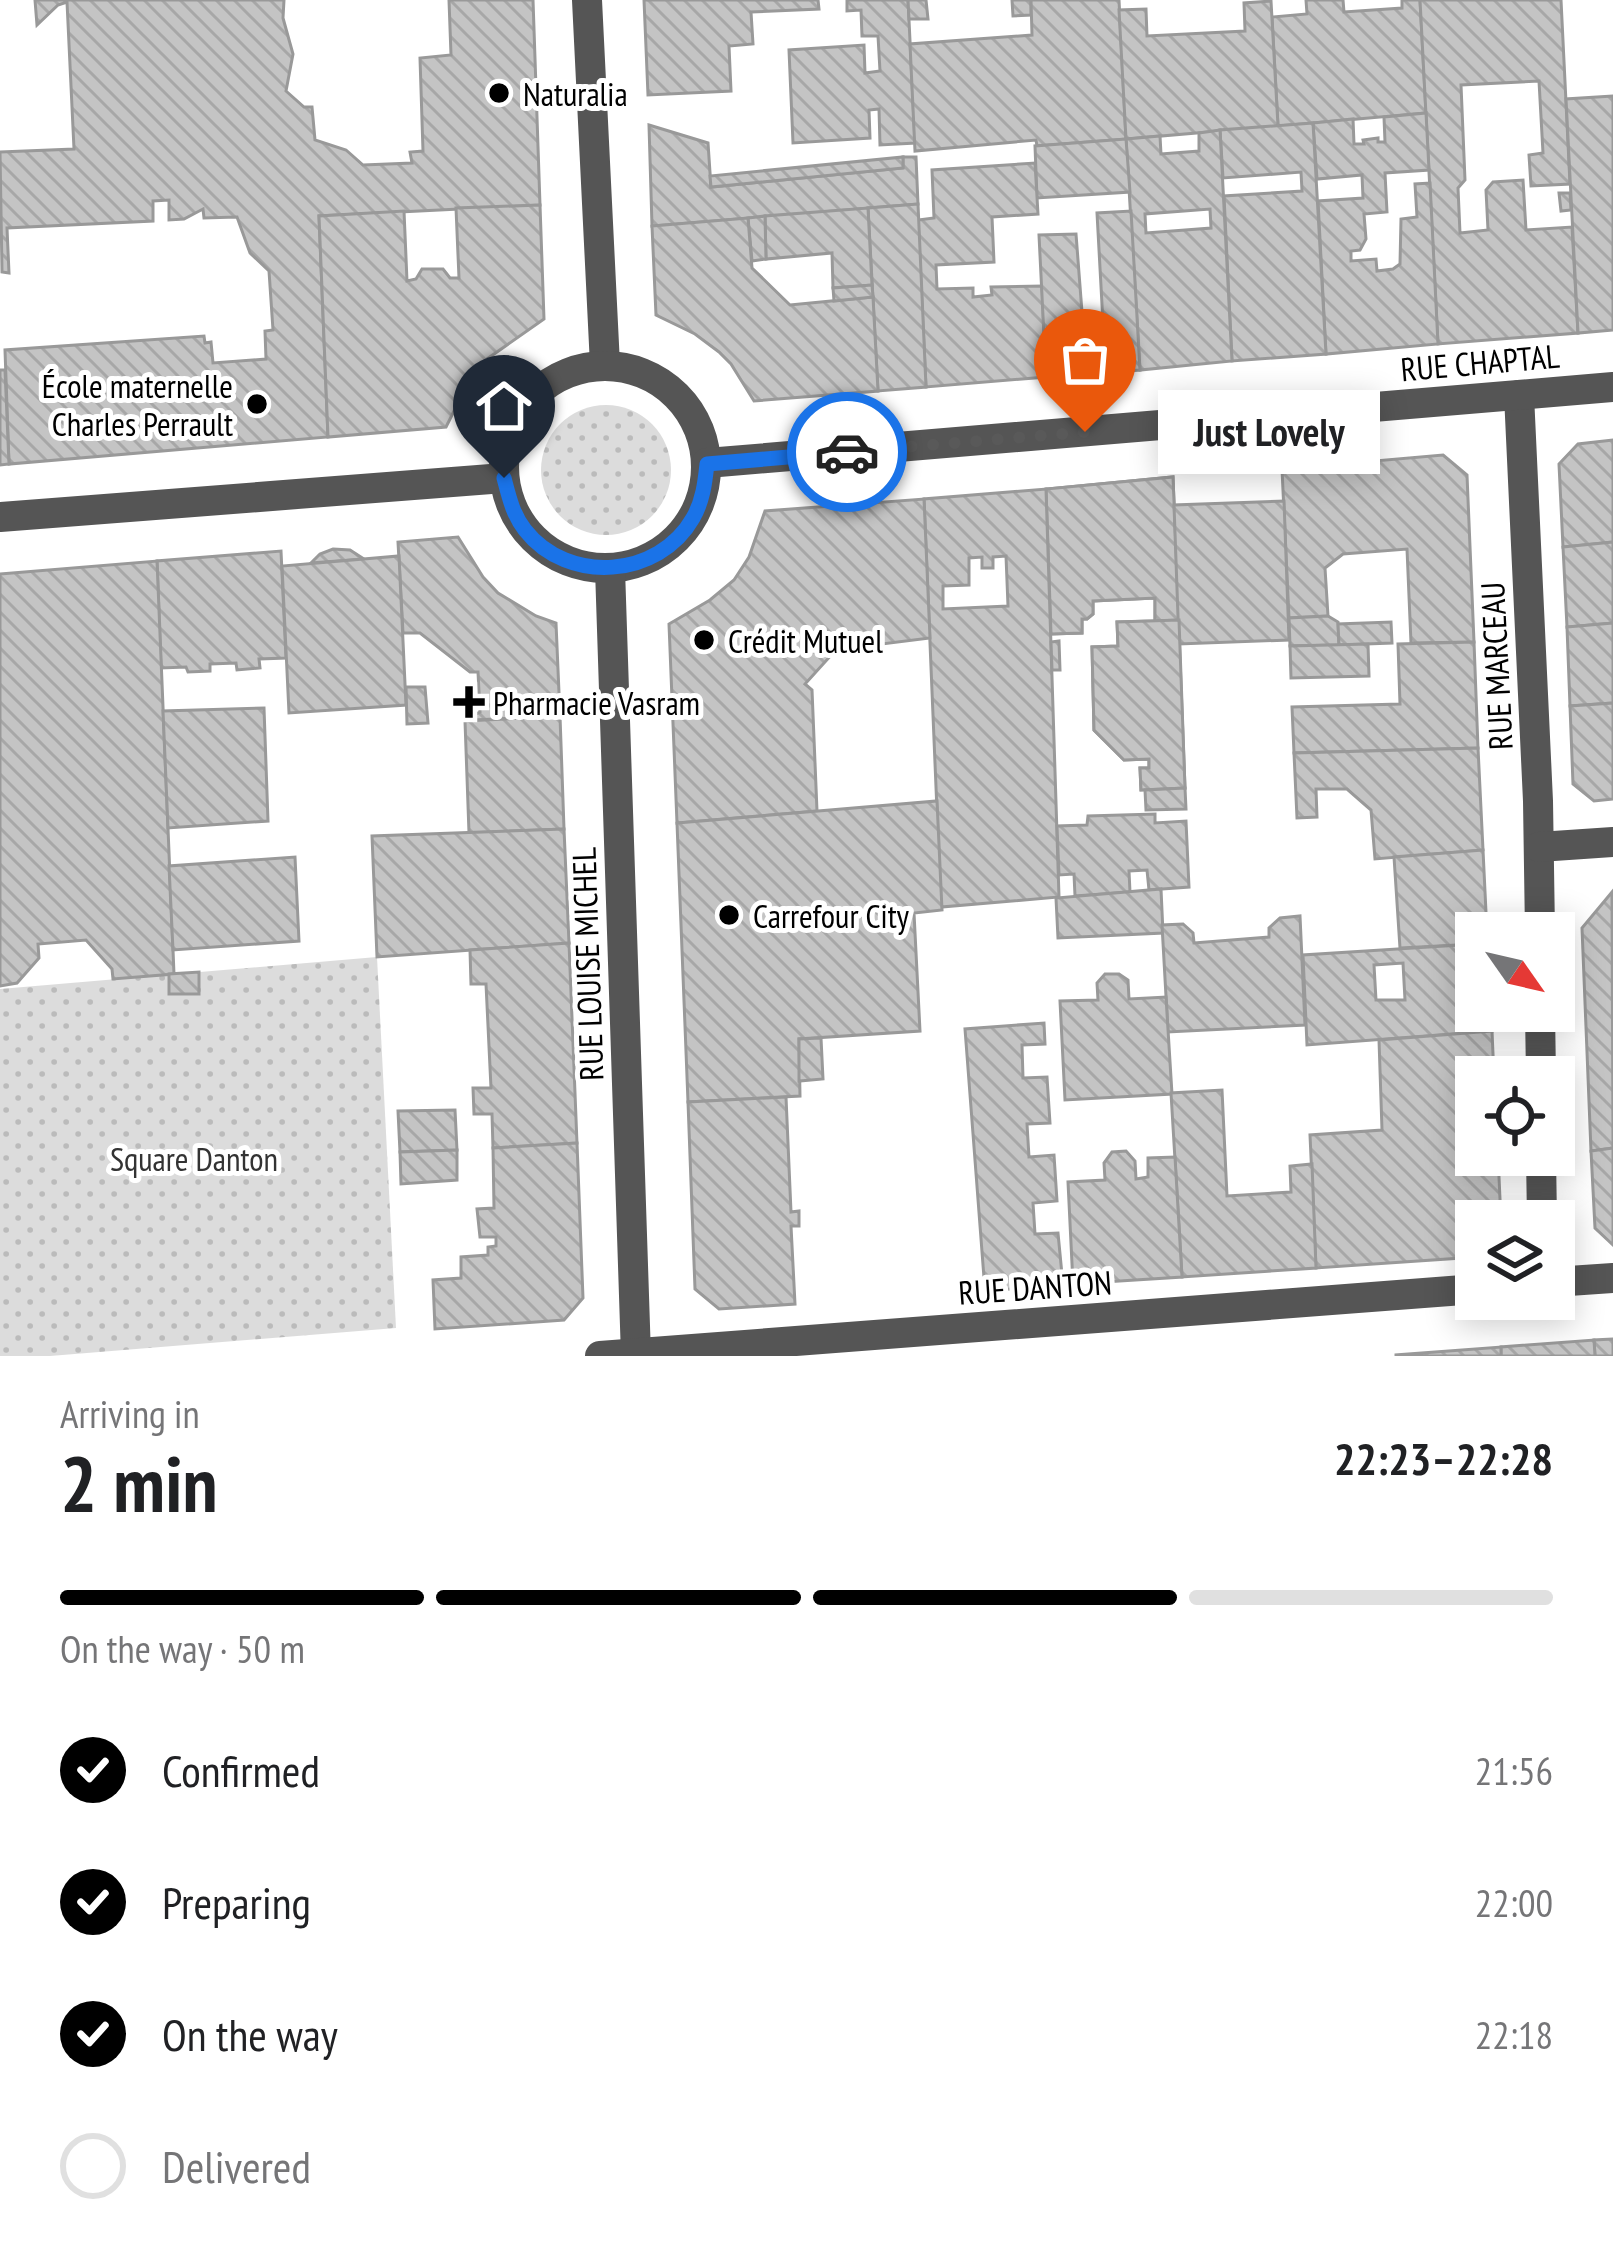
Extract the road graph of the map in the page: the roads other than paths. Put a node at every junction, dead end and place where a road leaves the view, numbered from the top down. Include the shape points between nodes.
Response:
1 (587, 0) edge
2 (605, 364) junction
3 (1613, 387) edge
4 (1519, 395) junction
5 (707, 464) junction
6 (504, 478) junction
7 (0, 517) edge
8 (610, 569) junction
9 (1613, 842) edge
10 (1539, 847) junction
11 (1540, 912) edge
12 (1613, 1278) edge
13 (1575, 1281) edge
14 (1455, 1291) edge
15 (636, 1355) edge
16 (600, 1356) edge

1 - 2 street
2 - 5 street via 662,382 691,411
2 - 6 street via 569,371 523,406 510,430
3 - 4 street, RUE CHAPTAL
4 - 5 street, RUE CHAPTAL
4 - 10 street, RUE MARCEAU
5 - 8 street via 704,491 679,537 657,555
6 - 7 street
6 - 8 street via 526,532 578,565
8 - 15 street, RUE LOUISE MICHEL
9 - 10 street
10 - 11 street, RUE MARCEAU
12 - 13 street
14 - 15 street, RUE DANTON
15 - 16 street, RUE DANTON

